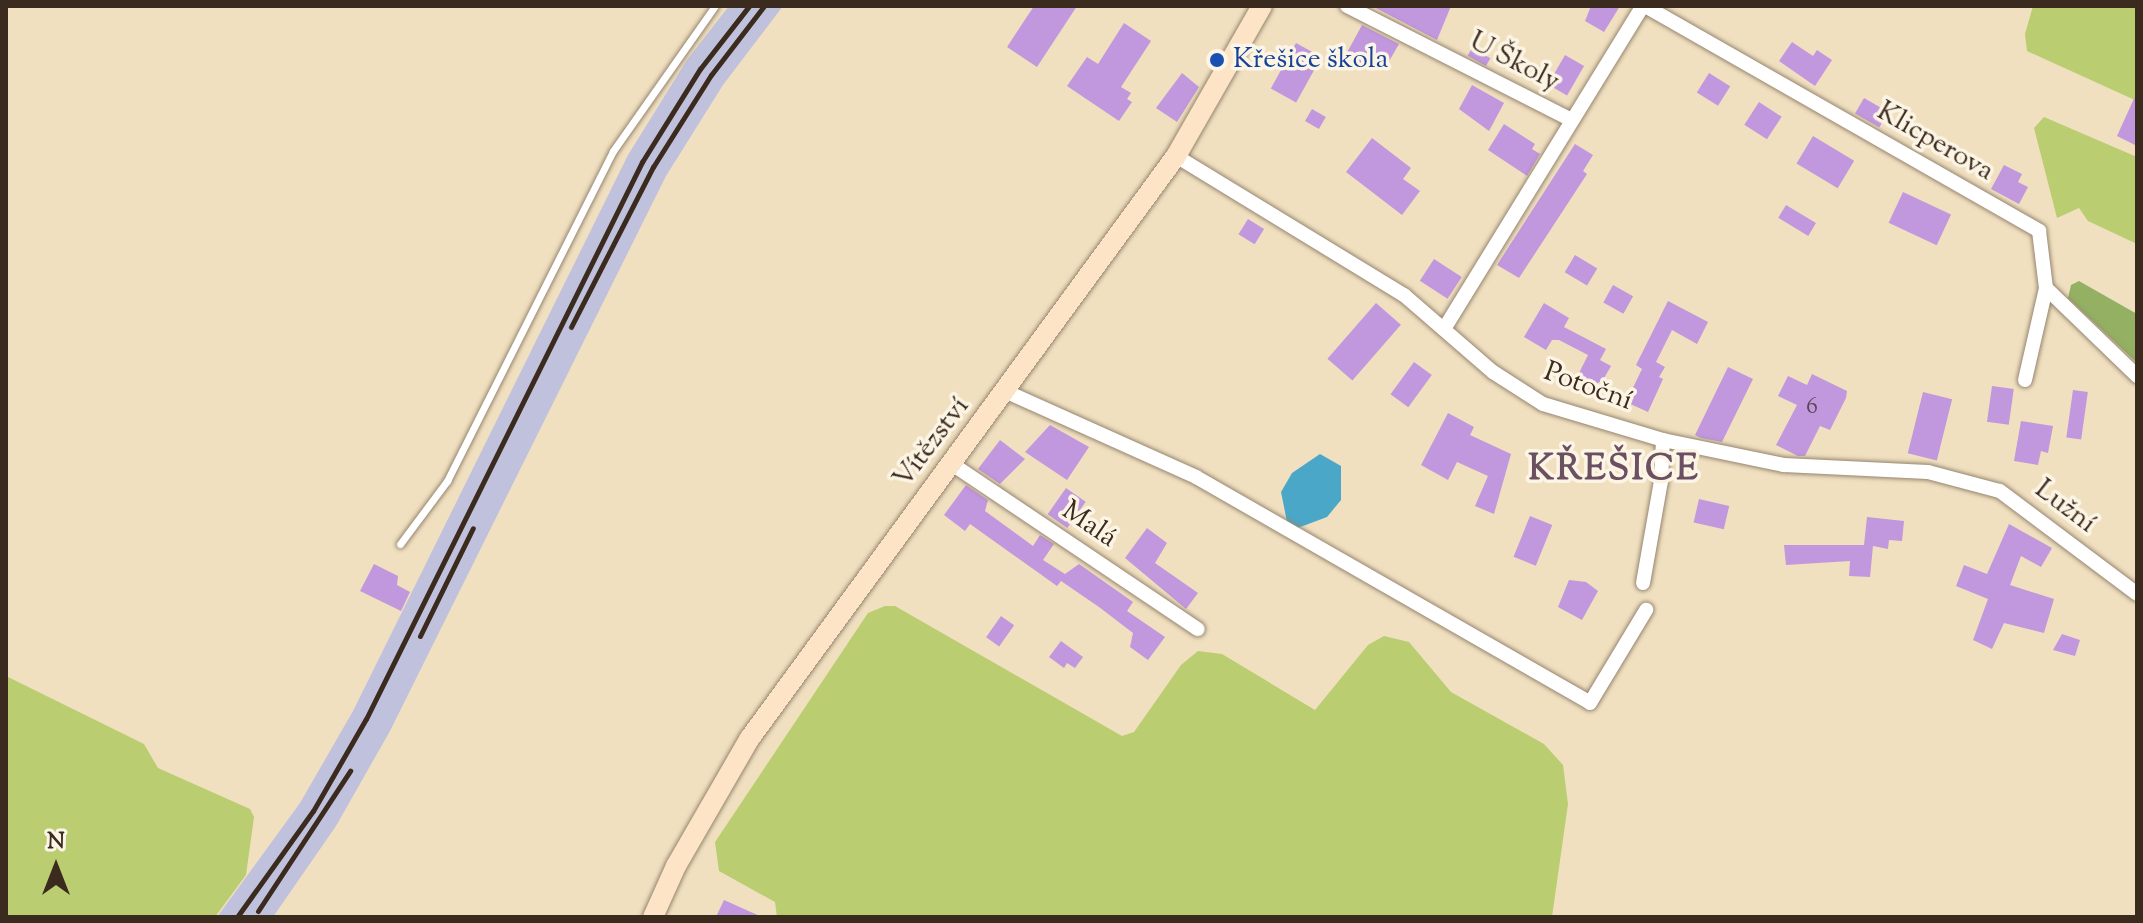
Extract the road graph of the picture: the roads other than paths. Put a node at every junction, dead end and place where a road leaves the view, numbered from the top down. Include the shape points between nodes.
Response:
1 (715, 6) edge
2 (1262, 6) edge
3 (1347, 6) edge
4 (1644, 6) edge
5 (1572, 120) junction
6 (1176, 156) junction
7 (2046, 288) junction
8 (1444, 329) junction
9 (2137, 376) edge
10 (2025, 380) dead end
11 (1007, 392) junction
12 (1663, 440) junction
13 (952, 464) junction
14 (2000, 491) joint
15 (400, 544) dead end
16 (1643, 583) dead end
17 (2137, 594) edge
18 (1646, 610) dead end
19 (1198, 629) dead end
20 (653, 917) edge

1 - 15 lane via 613,151 447,481
2 - 6 main road, Vítězství
3 - 5 street, U Školy
4 - 5 street, U Školy
4 - 7 street, Klicperova via 2039,231
5 - 8 street, U Školy
6 - 8 street, Potoční via 1404,295
6 - 11 main road, Vítězství
7 - 9 street
7 - 10 street
8 - 12 street, Potoční via 1493,372 1543,404
11 - 13 main road, Vítězství
11 - 18 street via 1196,477 1590,703
12 - 14 street, Potoční via 1784,465 1928,472
12 - 16 street
13 - 19 street, Malá
13 - 20 main road, Vítězství via 750,738 676,866
14 - 17 street, Lužní

